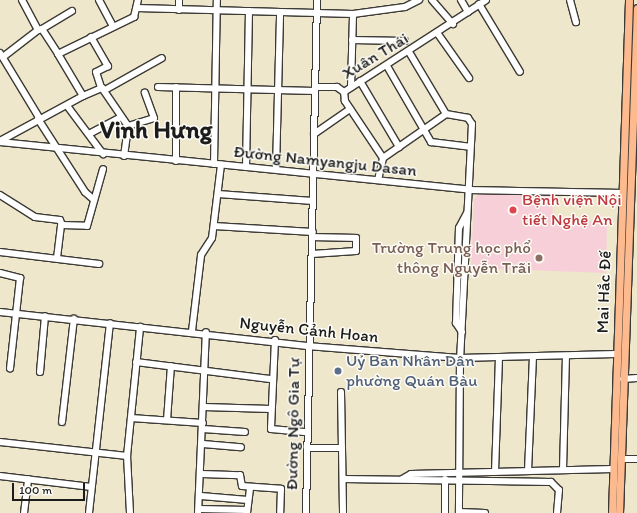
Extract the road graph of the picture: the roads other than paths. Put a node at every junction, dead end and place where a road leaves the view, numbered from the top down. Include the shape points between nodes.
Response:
1 (22, 0) edge
2 (99, 0) edge
3 (138, 0) edge
4 (179, 0) edge
5 (217, 0) edge
6 (317, 0) edge
7 (402, 0) edge
8 (419, 0) edge
9 (432, 0) edge
10 (461, 0) edge
11 (486, 0) edge
12 (570, 0) edge
13 (629, 0) edge
14 (479, 4) junction
15 (406, 7) junction
16 (137, 8) junction
17 (637, 8) edge
18 (179, 10) junction
19 (72, 11) dead end
20 (217, 11) junction
21 (249, 11) junction
22 (280, 12) junction
23 (316, 12) junction
24 (468, 12) junction
25 (637, 12) edge
26 (353, 14) junction
27 (576, 22) dead end
28 (453, 24) junction
29 (113, 26) junction
30 (40, 29) junction
31 (438, 34) junction
32 (637, 34) edge
33 (91, 37) junction
34 (352, 40) junction
35 (405, 41) dead end
36 (637, 43) edge
37 (409, 52) junction
38 (58, 54) junction
39 (2, 55) edge
40 (162, 58) dead end
41 (387, 66) junction
42 (520, 72) dead end
43 (469, 78) dead end
44 (360, 81) junction
45 (158, 87) dead end
46 (176, 87) junction
47 (350, 87) junction
48 (215, 88) junction
49 (103, 89) junction
50 (247, 89) junction
51 (315, 89) junction
52 (278, 90) junction
53 (344, 92) junction
54 (145, 93) dead end
55 (83, 96) junction
56 (68, 107) junction
57 (350, 109) junction
58 (446, 114) junction
59 (121, 117) junction
60 (39, 119) junction
61 (128, 126) junction
62 (426, 129) junction
63 (89, 134) junction
64 (314, 134) junction
65 (629, 139) junction
66 (0, 141) edge
67 (399, 147) junction
68 (470, 147) junction
69 (58, 148) junction
70 (103, 154) junction
71 (124, 156) junction
72 (383, 158) junction
73 (176, 161) junction
74 (214, 164) junction
75 (221, 165) junction
76 (246, 167) junction
77 (103, 169) dead end
78 (276, 170) junction
79 (314, 173) junction
80 (378, 180) junction
81 (468, 190) junction
82 (218, 194) junction
83 (624, 194) junction
84 (0, 195) edge
85 (93, 198) junction
86 (313, 201) junction
87 (467, 213) junction
88 (61, 225) junction
89 (214, 226) junction
90 (312, 234) junction
91 (455, 250) junction
92 (465, 250) junction
93 (0, 252) edge
94 (312, 254) junction
95 (57, 258) junction
96 (99, 264) dead end
97 (0, 273) edge
98 (621, 288) junction
99 (0, 312) edge
100 (15, 314) junction
101 (44, 316) junction
102 (74, 319) junction
103 (110, 323) junction
104 (140, 327) junction
105 (192, 331) junction
106 (206, 332) junction
107 (462, 332) junction
108 (274, 340) junction
109 (307, 346) junction
110 (616, 354) junction
111 (498, 357) junction
112 (566, 357) junction
113 (460, 358) junction
114 (533, 358) junction
115 (136, 362) junction
116 (171, 366) junction
117 (10, 368) dead end
118 (205, 370) junction
119 (40, 372) dead end
120 (637, 378) edge
121 (270, 379) junction
122 (623, 379) junction
123 (341, 392) dead end
124 (204, 407) junction
125 (271, 409) junction
126 (131, 418) junction
127 (167, 420) junction
128 (62, 422) dead end
129 (203, 426) junction
130 (618, 430) junction
131 (244, 432) dead end
132 (307, 432) junction
133 (0, 442) edge
134 (203, 444) junction
135 (241, 446) dead end
136 (307, 448) junction
137 (342, 448) junction
138 (95, 453) junction
139 (127, 456) junction
140 (621, 459) junction
141 (637, 459) edge
142 (614, 469) junction
143 (563, 470) junction
144 (528, 471) junction
145 (495, 472) junction
146 (202, 474) junction
147 (0, 476) edge
148 (459, 476) junction
149 (28, 479) junction
150 (343, 479) junction
151 (445, 479) junction
152 (402, 480) junction
153 (91, 487) junction
154 (250, 487) junction
155 (201, 496) junction
156 (248, 500) junction
157 (199, 511) edge
158 (247, 512) edge
159 (459, 512) edge
160 (24, 513) edge
161 (89, 513) edge
162 (130, 513) edge
163 (280, 513) edge
164 (306, 513) edge
165 (311, 513) edge
166 (343, 513) edge
167 (445, 513) edge
168 (485, 513) edge
169 (557, 513) edge
170 (612, 513) edge
171 (619, 513) edge

1 - 30 street
2 - 29 street
3 - 16 street
4 - 18 street
5 - 20 street
6 - 23 street, Đường Ngô Gia Tự
7 - 15 street
8 - 15 street
9 - 28 street
10 - 24 street
11 - 14 street, Xuân Thái
12 - 27 street
13 - 65 main road, Mai Hắc Đế
14 - 24 street, Xuân Thái
14 - 42 street
15 - 26 street
16 - 18 street
16 - 29 street via 134,16
17 - 25 main road, Mai Hắc Đế
18 - 20 street
19 - 30 street
20 - 21 street
20 - 48 street
21 - 22 street
21 - 50 street
22 - 23 street
22 - 52 street
23 - 26 street
23 - 51 street, Đường Ngô Gia Tự
24 - 28 street, Xuân Thái
25 - 32 main road, Mai Hắc Đế
26 - 34 street
28 - 31 street, Xuân Thái
29 - 33 street
30 - 38 street
30 - 39 street
31 - 37 street, Xuân Thái
31 - 43 street
32 - 36 main road, Mai Hắc Đế
33 - 38 street
33 - 49 street via 108,66 96,72
34 - 35 street
34 - 47 street
36 - 65 main road, Mai Hắc Đế
37 - 41 street, Xuân Thái
37 - 58 street
38 - 55 street
39 - 60 street
40 - 49 street
41 - 44 street, Xuân Thái
41 - 62 street
44 - 47 street, Xuân Thái
44 - 67 street
45 - 46 street
46 - 48 street
46 - 73 street
47 - 53 street, Xuân Thái
48 - 50 street
48 - 74 street
49 - 55 street
49 - 59 street
50 - 52 street
50 - 76 street
51 - 52 street
51 - 53 street via 337,87
51 - 64 street, Đường Ngô Gia Tự
52 - 78 street
53 - 57 street, Xuân Thái
54 - 61 street via 154,118
55 - 56 street
56 - 60 street
56 - 63 street
57 - 64 street
57 - 72 street, Xuân Thái
58 - 62 street
58 - 68 street via 468,118
59 - 61 street
59 - 63 street
60 - 66 street
60 - 69 street
61 - 71 street
62 - 67 street
62 - 68 street via 431,142
63 - 70 street
64 - 79 street, Đường Ngô Gia Tự
65 - 83 main road, Mai Hắc Đế
65 - 98 main road, Mai Hắc Đế
66 - 69 street, Đường Namyangju Dasan
67 - 72 street
68 - 81 street
69 - 70 street, Đường Namyangju Dasan
69 - 85 street via 85,192
70 - 71 street, Đường Namyangju Dasan
71 - 73 street, Đường Namyangju Dasan
72 - 80 street
73 - 74 street, Đường Namyangju Dasan
74 - 75 street, Đường Namyangju Dasan
75 - 76 street, Đường Namyangju Dasan
75 - 82 street
76 - 78 street, Đường Namyangju Dasan
77 - 85 street
78 - 79 street, Đường Namyangju Dasan
79 - 80 street, Đường Namyangju Dasan
79 - 86 street, Đường Ngô Gia Tự
80 - 81 street, Đường Namyangju Dasan
81 - 83 street, Đường Namyangju Dasan
81 - 87 street
82 - 86 street
82 - 89 street
83 - 98 main road, Mai Hắc Đế
84 - 88 street via 27,214 60,220
85 - 88 street via 87,226
86 - 90 street, Đường Ngô Gia Tự
87 - 91 street via 459,228
87 - 92 street
88 - 95 street
89 - 90 street
89 - 105 street via 210,242 201,255
90 - 94 street, Đường Ngô Gia Tự
90 - 94 street via 356,238 356,251
91 - 92 street
91 - 107 street via 456,323
92 - 107 street
93 - 95 street
94 - 109 street, Đường Ngô Gia Tự
95 - 96 street
97 - 100 street via 20,278
98 - 110 main road, Mai Hắc Đế
98 - 122 main road, Mai Hắc Đế
99 - 100 street, Nguyễn Cảnh Hoan
100 - 101 street, Nguyễn Cảnh Hoan
100 - 117 street
101 - 102 street, Nguyễn Cảnh Hoan
101 - 119 street
102 - 103 street, Nguyễn Cảnh Hoan
102 - 128 street
103 - 104 street, Nguyễn Cảnh Hoan
103 - 138 street
104 - 105 street, Nguyễn Cảnh Hoan
104 - 115 street
105 - 106 street, Nguyễn Cảnh Hoan
106 - 108 street, Nguyễn Cảnh Hoan
106 - 118 street
107 - 113 street
108 - 109 street, Nguyễn Cảnh Hoan
108 - 121 street
109 - 113 street, Nguyễn Cảnh Hoan
109 - 132 street, Đường Ngô Gia Tự
110 - 112 street, Nguyễn Cảnh Hoan
110 - 130 main road, Mai Hắc Đế
111 - 113 street, Nguyễn Cảnh Hoan
111 - 114 street, Nguyễn Cảnh Hoan
111 - 145 street
112 - 114 street, Nguyễn Cảnh Hoan
112 - 143 street
113 - 148 street
114 - 144 street
115 - 116 street
115 - 126 street
116 - 118 street
116 - 127 street
118 - 121 street
118 - 124 street
120 - 122 street
121 - 125 street
122 - 130 main road, Mai Hắc Đế
123 - 137 street
124 - 125 street
124 - 129 street
125 - 132 street via 271,430
126 - 127 street
126 - 139 street
127 - 129 street
129 - 131 street
129 - 134 street
130 - 140 main road, Mai Hắc Đế
130 - 142 main road, Mai Hắc Đế
132 - 136 street, Đường Ngô Gia Tự
133 - 138 street
134 - 135 street
134 - 146 street
136 - 137 street
136 - 164 street, Đường Ngô Gia Tự
137 - 150 street
138 - 139 street
138 - 153 street
139 - 162 street
140 - 141 street
140 - 171 main road, Mai Hắc Đế
142 - 143 street
142 - 170 main road, Mai Hắc Đế
143 - 144 street
144 - 145 street
145 - 148 street
146 - 154 street via 240,475 241,485
146 - 155 street
147 - 149 street
148 - 151 street
148 - 152 street via 411,474
148 - 159 street
148 - 169 street via 551,482 559,490
149 - 153 street
149 - 160 street
150 - 152 street
150 - 166 street
151 - 152 street
151 - 167 street
153 - 161 street
154 - 156 street
154 - 163 street via 282,490
155 - 156 street
155 - 157 street
156 - 158 street
157 - 158 street
159 - 168 street
164 - 165 street

